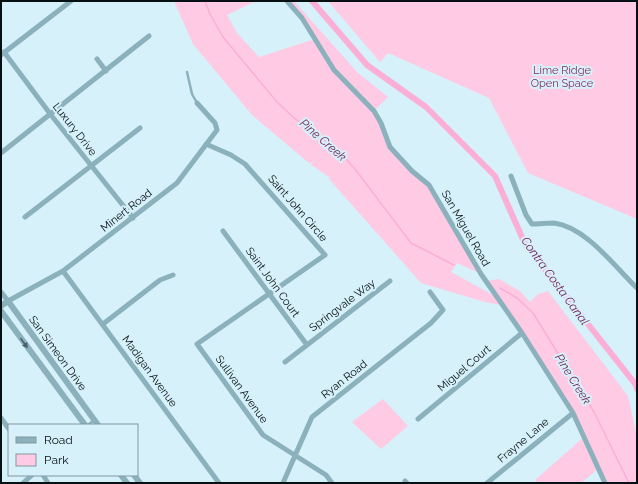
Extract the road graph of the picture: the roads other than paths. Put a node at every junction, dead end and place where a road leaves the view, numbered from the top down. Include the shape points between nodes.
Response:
1 (71, 1) edge
2 (287, 1) edge
3 (149, 36) dead end
4 (3, 53) edge
5 (97, 59) dead end
6 (106, 71) junction
7 (187, 72) dead end
8 (197, 103) joint
9 (51, 115) junction
10 (140, 128) dead end
11 (206, 144) junction
12 (1, 153) edge
13 (91, 165) junction
14 (511, 176) dead end
15 (25, 217) dead end
16 (132, 218) junction
17 (223, 231) dead end
18 (63, 271) junction
19 (173, 275) dead end
20 (390, 281) dead end
21 (637, 288) edge
22 (1, 292) edge
23 (430, 292) dead end
24 (271, 294) junction
25 (8, 301) junction
26 (1, 306) edge
27 (1, 311) edge
28 (103, 324) junction
29 (522, 333) junction
30 (197, 344) joint
31 (307, 345) junction
32 (285, 362) dead end
33 (573, 413) junction
34 (1, 418) edge
35 (418, 419) dead end
36 (96, 423) edge
37 (84, 424) edge
38 (8, 428) edge
39 (294, 456) junction
40 (31, 476) edge
41 (23, 483) edge
42 (219, 483) edge
43 (283, 483) edge
44 (332, 483) edge
45 (487, 483) edge
46 (605, 483) edge

1 - 4 street
2 - 29 street, San Miguel Road via 302,18 334,70 374,111 390,147 429,185 481,274
3 - 6 street
4 - 9 street, Luxury Drive
5 - 6 street
6 - 9 street
7 - 8 lane
8 - 11 street, Minert Road via 216,123 217,130
9 - 12 street
9 - 13 street, Luxury Drive
10 - 13 street
11 - 16 street, Minert Road via 177,183
11 - 24 street, Saint John Circle via 245,164 325,255
13 - 15 street
13 - 16 street, Luxury Drive
14 - 21 street via 532,224 554,224 572,229 592,242
16 - 18 street, Minert Road
17 - 24 street, Saint John Court
18 - 25 street, Minert Road
18 - 28 street, Madigan Avenue
19 - 28 street via 160,280
20 - 31 street, Springvale Way
22 - 25 street, San Simeon Drive
23 - 39 street, Ryan Road via 443,310 431,323 312,417
24 - 30 street, Saint John Circle
24 - 31 street, Saint John Court
25 - 26 street, Minert Road
25 - 36 street, San Simeon Drive
27 -> 37 street, San Simeon Drive
28 - 42 street, Madigan Avenue
29 - 33 street, San Miguel Road
29 - 35 street, Miguel Court
30 - 39 street, Sullivan Avenue via 263,435
31 - 32 street, Springvale Way
33 - 45 street, Frayne Lane
33 - 46 street, San Miguel Road
34 - 38 street
39 - 43 street, Ryan Road
39 - 44 street, Sullivan Avenue via 326,475
40 - 41 street

